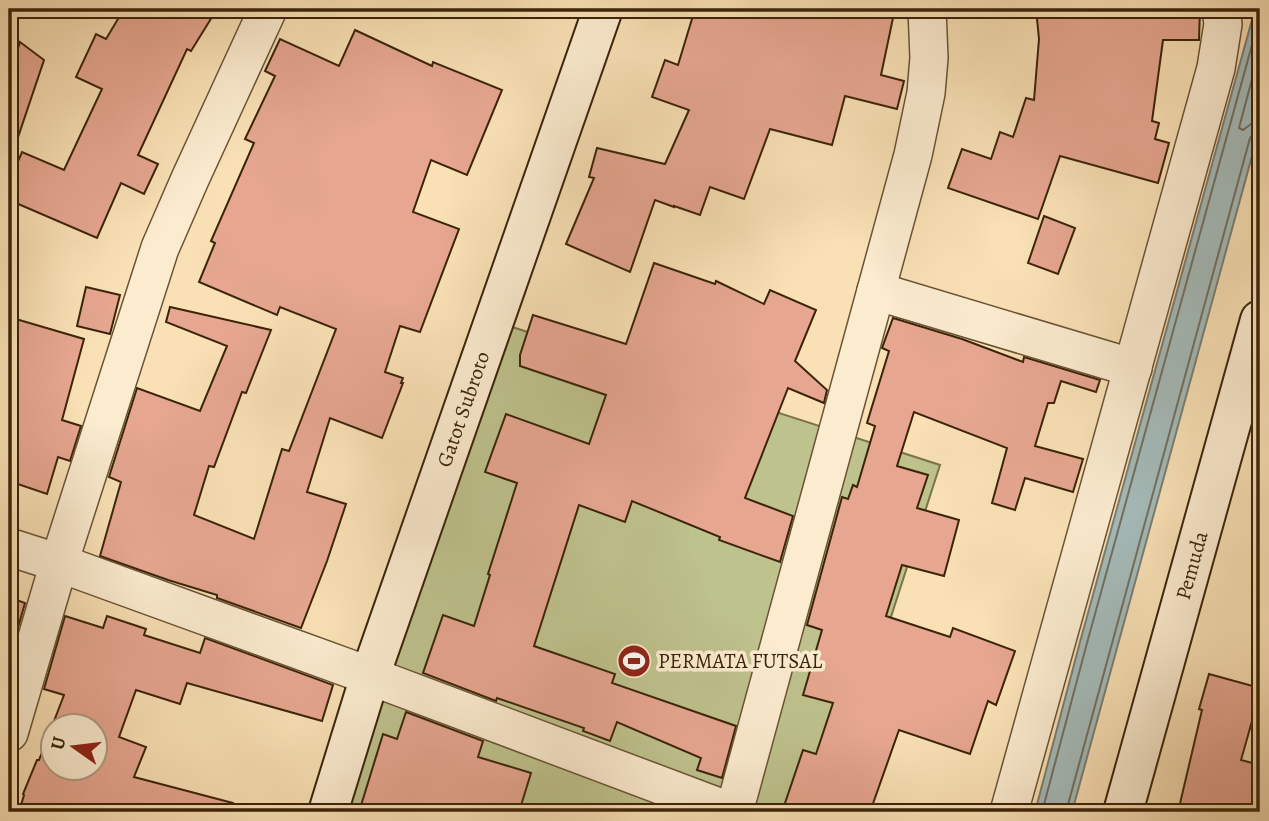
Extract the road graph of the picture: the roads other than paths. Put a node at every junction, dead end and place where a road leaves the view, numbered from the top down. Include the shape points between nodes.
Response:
1 (268, 9) edge
2 (603, 9) edge
3 (927, 9) edge
4 (1222, 9) edge
5 (876, 291) junction
6 (1260, 320) edge
7 (1133, 368) junction
8 (9, 547) edge
9 (59, 563) junction
10 (370, 676) junction
11 (9, 733) edge
12 (328, 812) edge
13 (733, 812) edge
14 (1009, 812) edge
15 (1123, 812) edge

1 - 9 street via 160,248
2 - 10 street, Gatot Subroto
3 - 5 street via 926,93
4 - 7 street via 1216,68
5 - 7 street
5 - 13 street
6 - 15 street, Pemuda
7 - 14 street
8 - 9 street
9 - 10 street
9 - 11 street
10 - 12 street, Gatot Subroto
10 - 13 street

